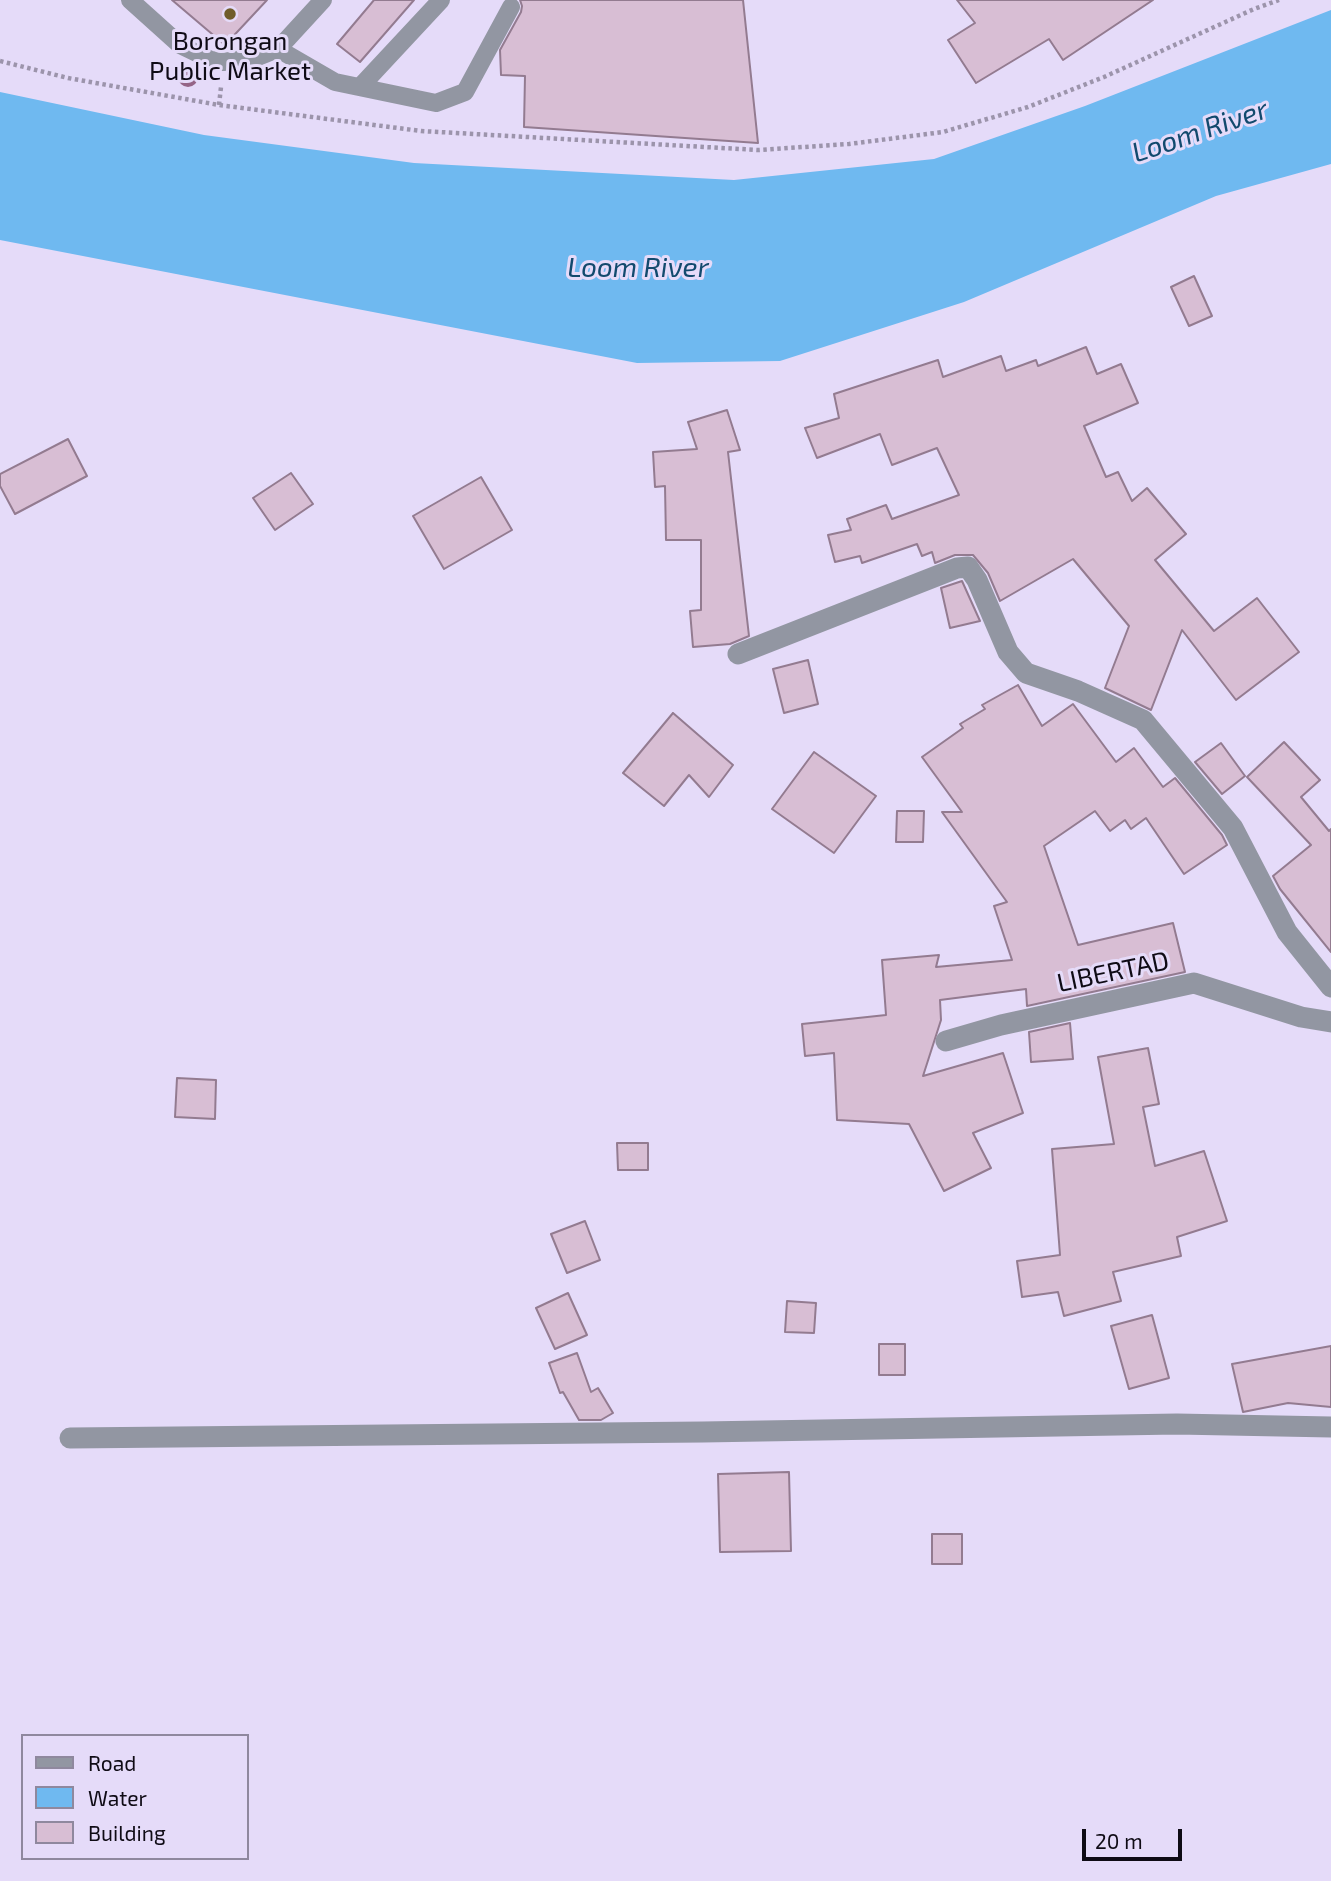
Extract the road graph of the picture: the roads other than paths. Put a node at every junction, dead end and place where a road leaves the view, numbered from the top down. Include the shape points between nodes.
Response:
1 (130, 0) edge
2 (323, 0) edge
3 (441, 0) edge
4 (511, 7) dead end
5 (278, 49) junction
6 (360, 87) junction
7 (738, 654) dead end
8 (1331, 987) edge
9 (1331, 1022) edge
10 (946, 1041) dead end
11 (1331, 1427) edge
12 (70, 1438) dead end

1 - 5 lane via 180,45 211,60 237,61
2 - 5 lane
3 - 6 lane
4 - 6 lane via 465,92 436,103
5 - 6 lane via 335,82
7 - 8 street via 968,567 978,580 1008,652 1026,673 1143,720 1233,828 1287,932
9 - 10 street, LIBERTAD via 1194,983
11 - 12 street via 1177,1424

